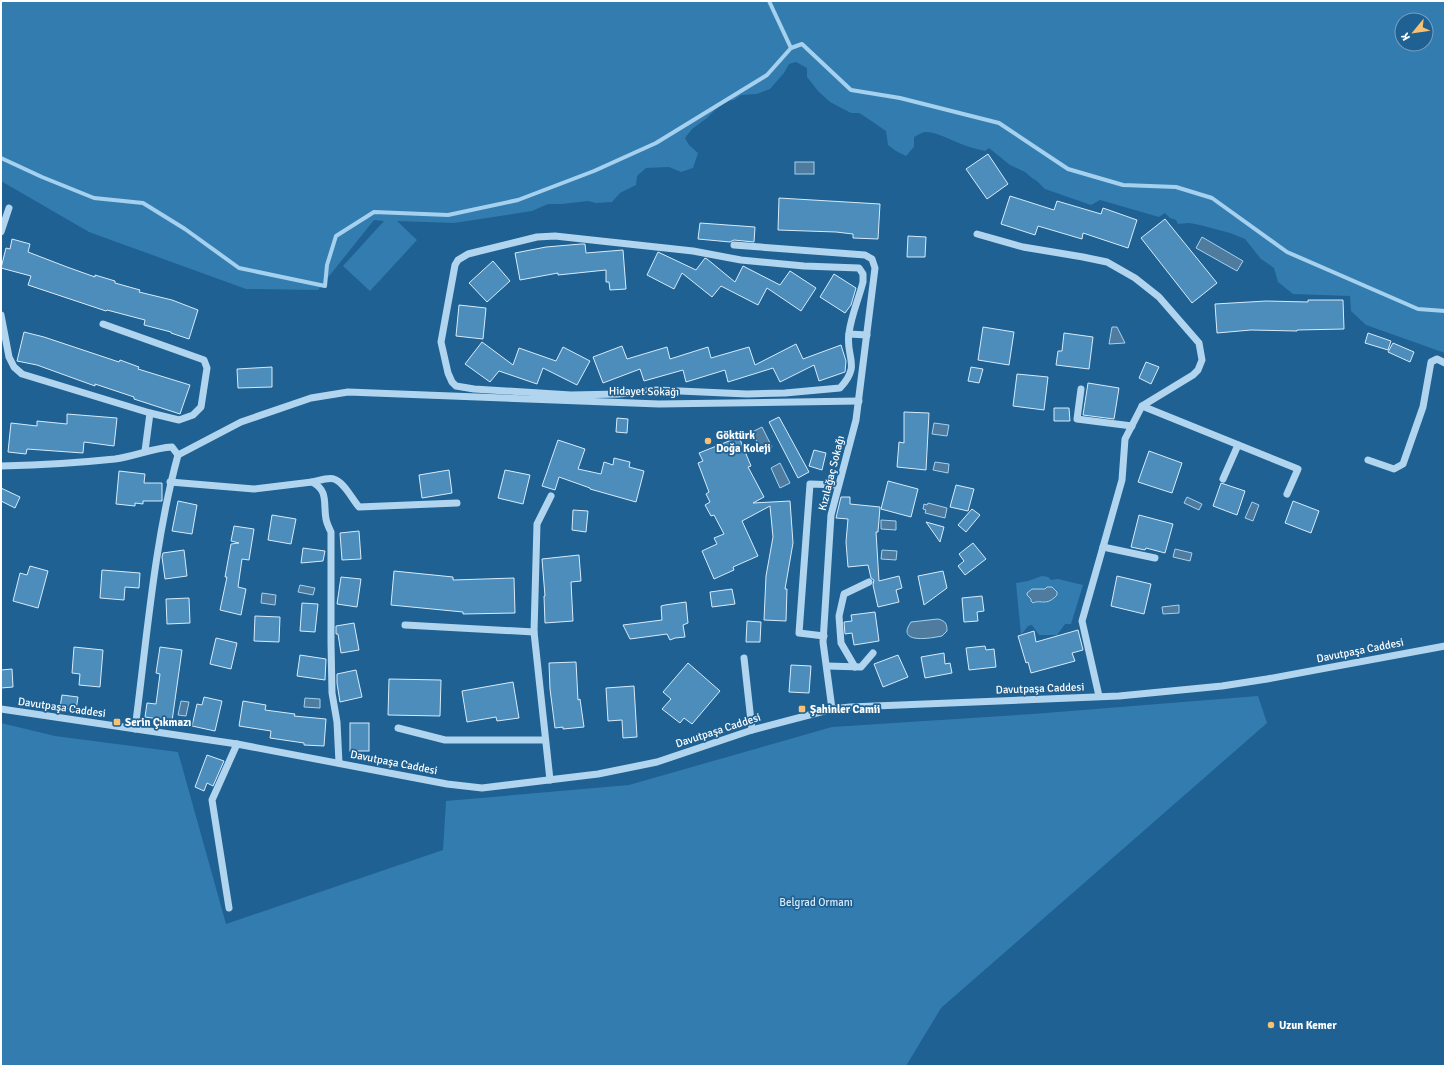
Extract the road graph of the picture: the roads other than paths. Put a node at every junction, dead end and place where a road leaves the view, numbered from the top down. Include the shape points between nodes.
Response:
1 (9, 208) dead end
2 (1, 232) edge
3 (977, 234) dead end
4 (734, 245) dead end
5 (1, 315) edge
6 (103, 324) dead end
7 (849, 334) junction
8 (867, 335) junction
9 (1445, 363) edge
10 (1081, 389) dead end
11 (859, 402) junction
12 (1142, 406) junction
13 (150, 413) junction
14 (1132, 426) junction
15 (1238, 445) junction
16 (145, 452) junction
17 (178, 455) junction
18 (1368, 460) dead end
19 (1, 466) edge
20 (1223, 479) dead end
21 (170, 482) junction
22 (312, 482) junction
23 (838, 485) junction
24 (1287, 494) dead end
25 (551, 496) dead end
26 (457, 503) dead end
27 (1103, 547) junction
28 (1155, 558) dead end
29 (870, 582) dead end
30 (405, 625) dead end
31 (534, 632) junction
32 (824, 636) junction
33 (1445, 646) edge
34 (874, 653) dead end
35 (744, 658) dead end
36 (827, 666) junction
37 (855, 667) junction
38 (1099, 696) junction
39 (1, 709) edge
40 (832, 709) junction
41 (398, 728) dead end
42 (135, 729) junction
43 (752, 730) junction
44 (545, 740) junction
45 (237, 744) junction
46 (339, 763) junction
47 (550, 780) junction
48 (229, 908) dead end

1 - 2 street
3 - 12 street via 1023,248 1107,262 1135,278 1159,297 1198,343 1202,360 1193,375
4 - 8 street, Kızılağaç Sokağı via 865,255 872,259 875,268
5 - 13 street via 9,357 14,367 22,374
6 - 13 street via 204,360 207,368 200,407 193,415 179,420
7 - 7 street via 863,282 863,274 859,268 741,260 693,251 555,236 536,237 468,254 458,260 441,342 448,373 456,386 572,395 657,390 747,394 840,388 848,380 852,368
7 - 8 street
8 - 11 street, Kızılağaç Sokağı
9 - 18 street via 1436,359 1431,362 1423,407 1403,464 1394,469
10 - 14 street via 1077,419
11 - 17 street, Hidayet Sokağı via 659,404 348,392 311,398 241,422
11 - 23 street, Kızılağaç Sokağı
12 - 14 street
12 - 15 street
13 - 16 street
14 - 27 street via 1125,439 1122,480
15 - 20 street
15 - 24 street via 1298,469
16 - 17 street via 161,447 172,447
16 - 19 street via 117,459
17 - 21 street
21 - 22 street via 254,488
21 - 42 street via 158,545
22 - 26 street via 333,479 343,484 359,507
22 - 46 street via 323,492 326,521 331,532 332,693 337,722
23 - 32 street, Kızılağaç Sokağı via 830,515
23 - 32 street via 810,484 799,633
25 - 31 street via 537,524
27 - 28 street
27 - 38 street via 1082,621
29 - 37 street via 844,594 839,616 841,643
30 - 31 street
31 - 44 street
32 - 36 street, Kızılağaç Sokağı
33 - 38 street, Davutpaşa Caddesi via 1222,686
34 - 37 street via 861,667
35 - 43 street
36 - 37 street
36 - 40 street, Kızılağaç Sokağı
38 - 40 street, Davutpaşa Caddesi
39 - 42 street, Davutpaşa Caddesi
40 - 43 street, Davutpaşa Caddesi
41 - 44 street via 445,740
42 - 45 street, Davutpaşa Caddesi
43 - 47 street, Davutpaşa Caddesi via 657,762 598,774
44 - 47 street
45 - 46 street, Davutpaşa Caddesi
45 - 48 street via 212,800
46 - 47 street, Davutpaşa Caddesi via 463,787 482,788

